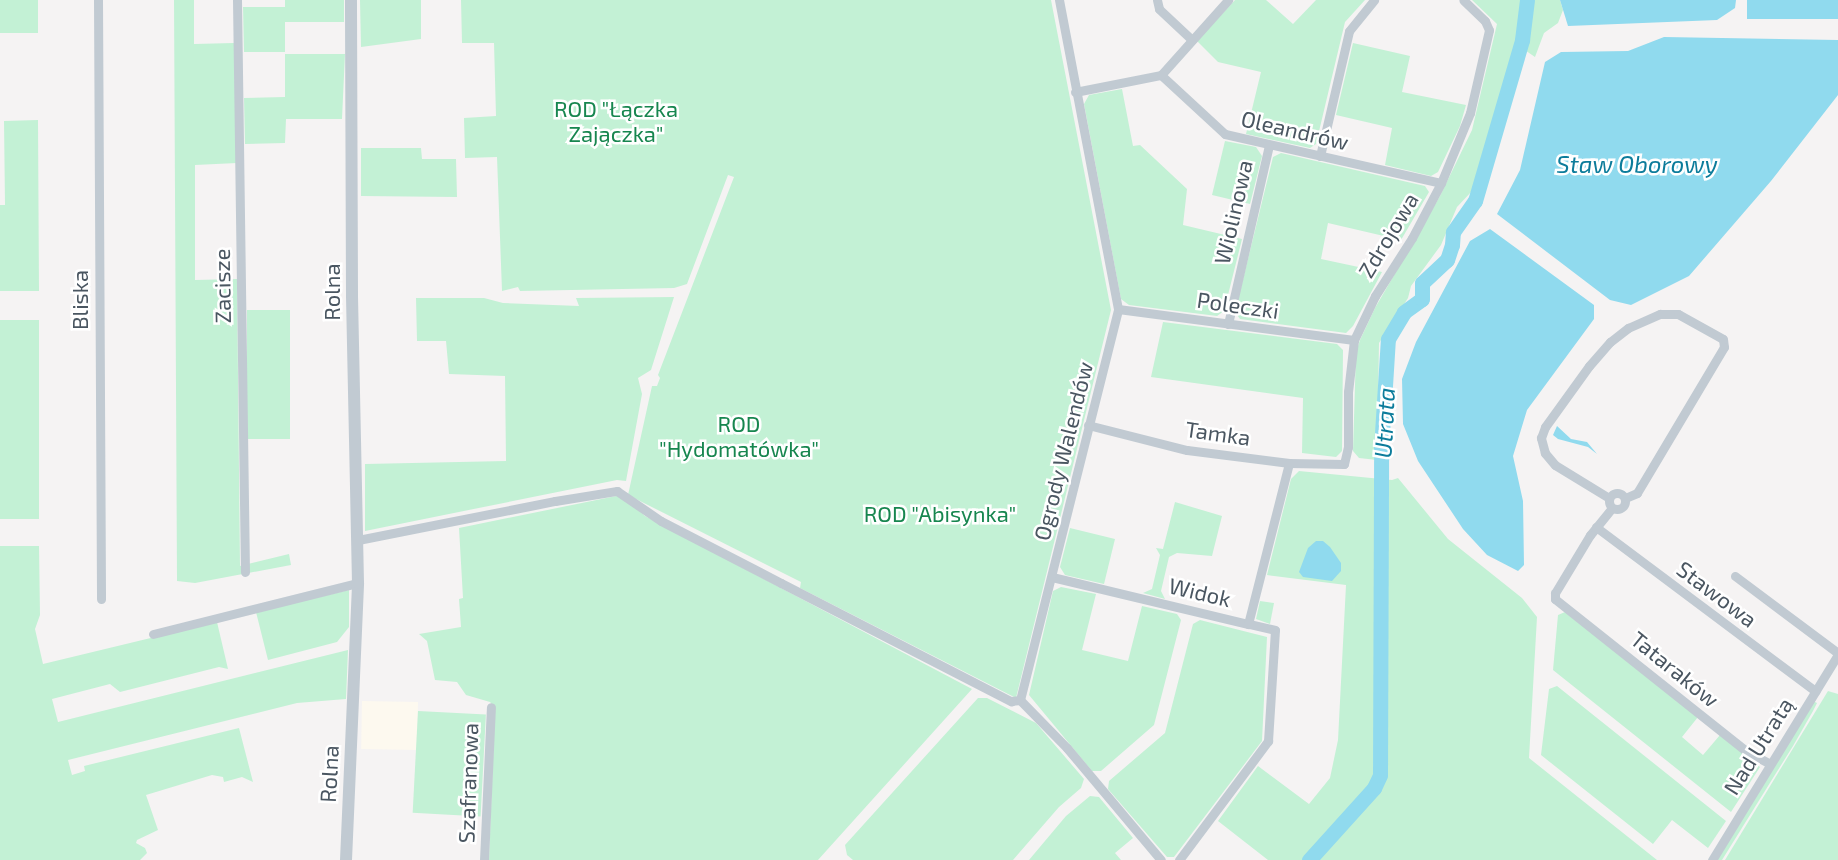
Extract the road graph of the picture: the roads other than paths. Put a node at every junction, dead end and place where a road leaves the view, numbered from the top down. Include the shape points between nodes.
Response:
1 (98, 0) edge
2 (237, 0) edge
3 (351, 0) edge
4 (1059, 0) edge
5 (1157, 0) edge
6 (1228, 0) edge
7 (1374, 0) edge
8 (1463, 0) edge
9 (1192, 40) junction
10 (1161, 75) junction
11 (1075, 92) junction
12 (1269, 145) junction
13 (1320, 156) junction
14 (1441, 183) junction
15 (1118, 309) junction
16 (1227, 324) junction
17 (1353, 340) junction
18 (1088, 425) junction
19 (1289, 463) junction
20 (1344, 465) joint
21 (1610, 503) junction
22 (1596, 527) junction
23 (358, 540) junction
24 (245, 572) dead end
25 (1735, 576) dead end
26 (1052, 577) junction
27 (358, 583) junction
28 (101, 599) dead end
29 (1248, 624) junction
30 (153, 634) dead end
31 (1838, 653) edge
32 (1815, 691) junction
33 (1020, 700) junction
34 (490, 707) dead end
35 (1769, 763) junction
36 (346, 860) edge
37 (484, 860) edge
38 (1161, 860) edge
39 (1179, 860) edge
40 (1712, 860) edge

1 - 28 street, Bliska
2 - 24 street, Zacisze
3 - 23 street, Rolna
4 - 11 street, Ogrody Walendów
5 - 9 street via 1159,9
6 - 9 street
7 - 13 street via 1349,31
8 - 14 street, Zdrojowa via 1489,30 1470,113
9 - 10 street
10 - 11 street
10 - 12 street, Oleandrów via 1225,135
11 - 15 street, Ogrody Walendów
12 - 13 street, Oleandrów
12 - 16 street, Wiolinowa
13 - 14 street, Oleandrów
14 - 17 street, Zdrojowa
15 - 16 street, Poleczki
15 - 18 street, Ogrody Walendów
16 - 17 street, Poleczki
17 - 20 street, Zdrojowa
18 - 19 street, Tamka via 1187,450
18 - 26 street, Ogrody Walendów
19 - 20 street, Tamka
19 - 29 street, Widok
21 - 21 street via 1619,510 1625,498 1637,493 1724,347 1723,339 1678,314 1660,314 1628,328 1610,342 1545,427 1541,438 1545,453 1555,465
21 - 22 street
22 - 32 street, Stawowa
22 - 35 street, Tataraków via 1555,592 1557,602 1746,751
23 - 27 street, Rolna
23 - 33 street via 612,490 661,521 781,583 1011,701
25 - 31 street
26 - 29 street, Widok
26 - 33 street, Ogrody Walendów
27 - 30 street
27 - 36 street, Rolna
29 - 39 street via 1275,630 1268,741
31 - 32 street, Nad Utratą
32 - 35 street, Nad Utratą
33 - 38 street via 1067,748
34 - 37 street, Szafranowa
35 - 40 street, Nad Utratą

